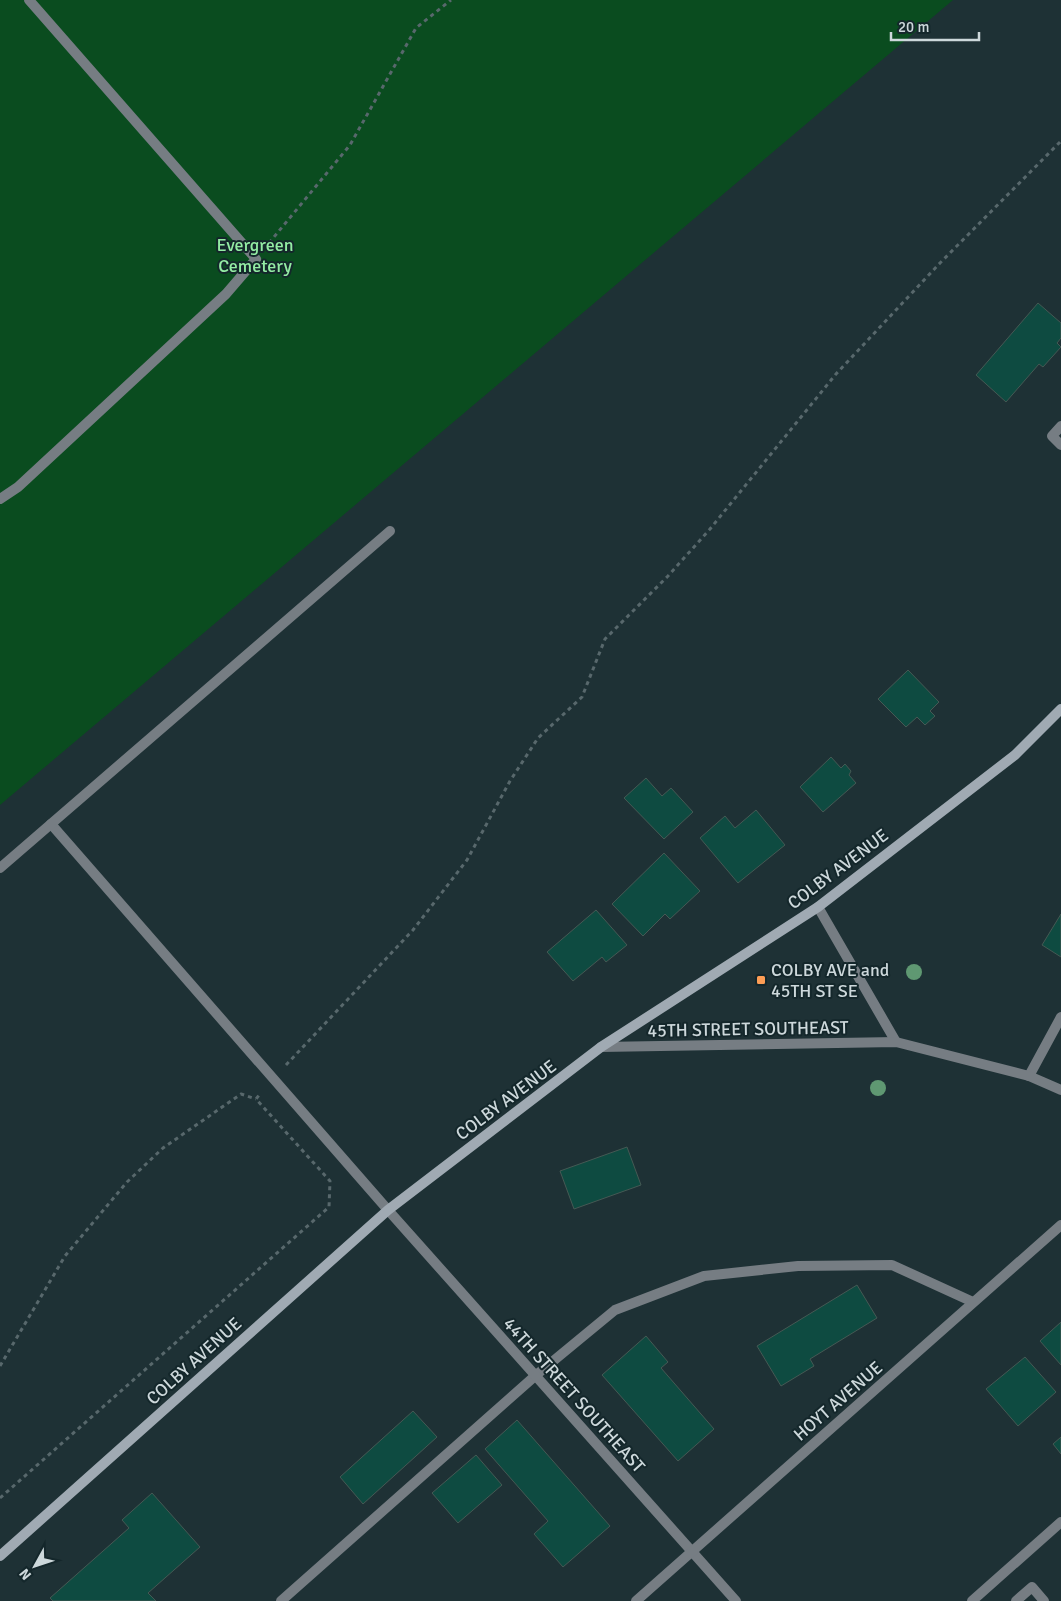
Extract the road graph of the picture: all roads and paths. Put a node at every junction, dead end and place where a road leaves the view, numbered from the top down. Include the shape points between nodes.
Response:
1 (28, 0) edge
2 (450, 0) edge
3 (1061, 141) edge
4 (256, 259) junction
5 (1061, 426) edge
6 (1061, 445) edge
7 (0, 499) edge
8 (390, 530) dead end
9 (1061, 709) edge
10 (51, 824) junction
11 (0, 868) edge
12 (818, 908) junction
13 (1061, 1017) edge
14 (896, 1042) junction
15 (601, 1047) junction
16 (1029, 1076) junction
17 (273, 1078) junction
18 (1061, 1090) edge
19 (256, 1099) junction
20 (388, 1210) junction
21 (1061, 1225) edge
22 (974, 1302) junction
23 (0, 1366) edge
24 (535, 1376) junction
25 (0, 1498) edge
26 (1061, 1522) edge
27 (691, 1552) junction
28 (0, 1556) edge
29 (281, 1601) edge
30 (636, 1601) edge
31 (736, 1601) edge
32 (972, 1601) edge
33 (1016, 1601) edge
34 (1044, 1601) edge

1 - 4 street
2 - 4 path via 416,28 350,145
3 - 17 path via 836,374 698,542 605,639 582,697 538,738 510,781 467,860 413,930
4 - 7 street via 213,306 18,487
5 - 6 street via 1052,436
8 - 10 street
9 - 12 main road, COLBY AVENUE via 1015,755
10 - 11 street
10 - 17 street, 44TH STREET SOUTHEAST
12 - 14 street
12 - 15 main road, COLBY AVENUE
13 - 16 street
14 - 15 street, 45TH STREET SOUTHEAST
14 - 16 street, 45TH STREET SOUTHEAST
15 - 20 main road, COLBY AVENUE
16 - 18 street, 45TH STREET SOUTHEAST
17 - 19 path
17 - 20 street, 44TH STREET SOUTHEAST
19 - 23 path via 240,1094 162,1148 127,1182 65,1256
19 - 25 path via 330,1181 329,1207
20 - 24 street, 44TH STREET SOUTHEAST
20 - 28 main road, COLBY AVENUE
21 - 22 street, HOYT AVENUE
22 - 24 street via 892,1264 798,1266 704,1276 615,1310
22 - 27 street, HOYT AVENUE
24 - 27 street, 44TH STREET SOUTHEAST
24 - 29 street
26 - 32 street
27 - 30 street, HOYT AVENUE
27 - 31 street, 44TH STREET SOUTHEAST
33 - 34 street via 1032,1587

